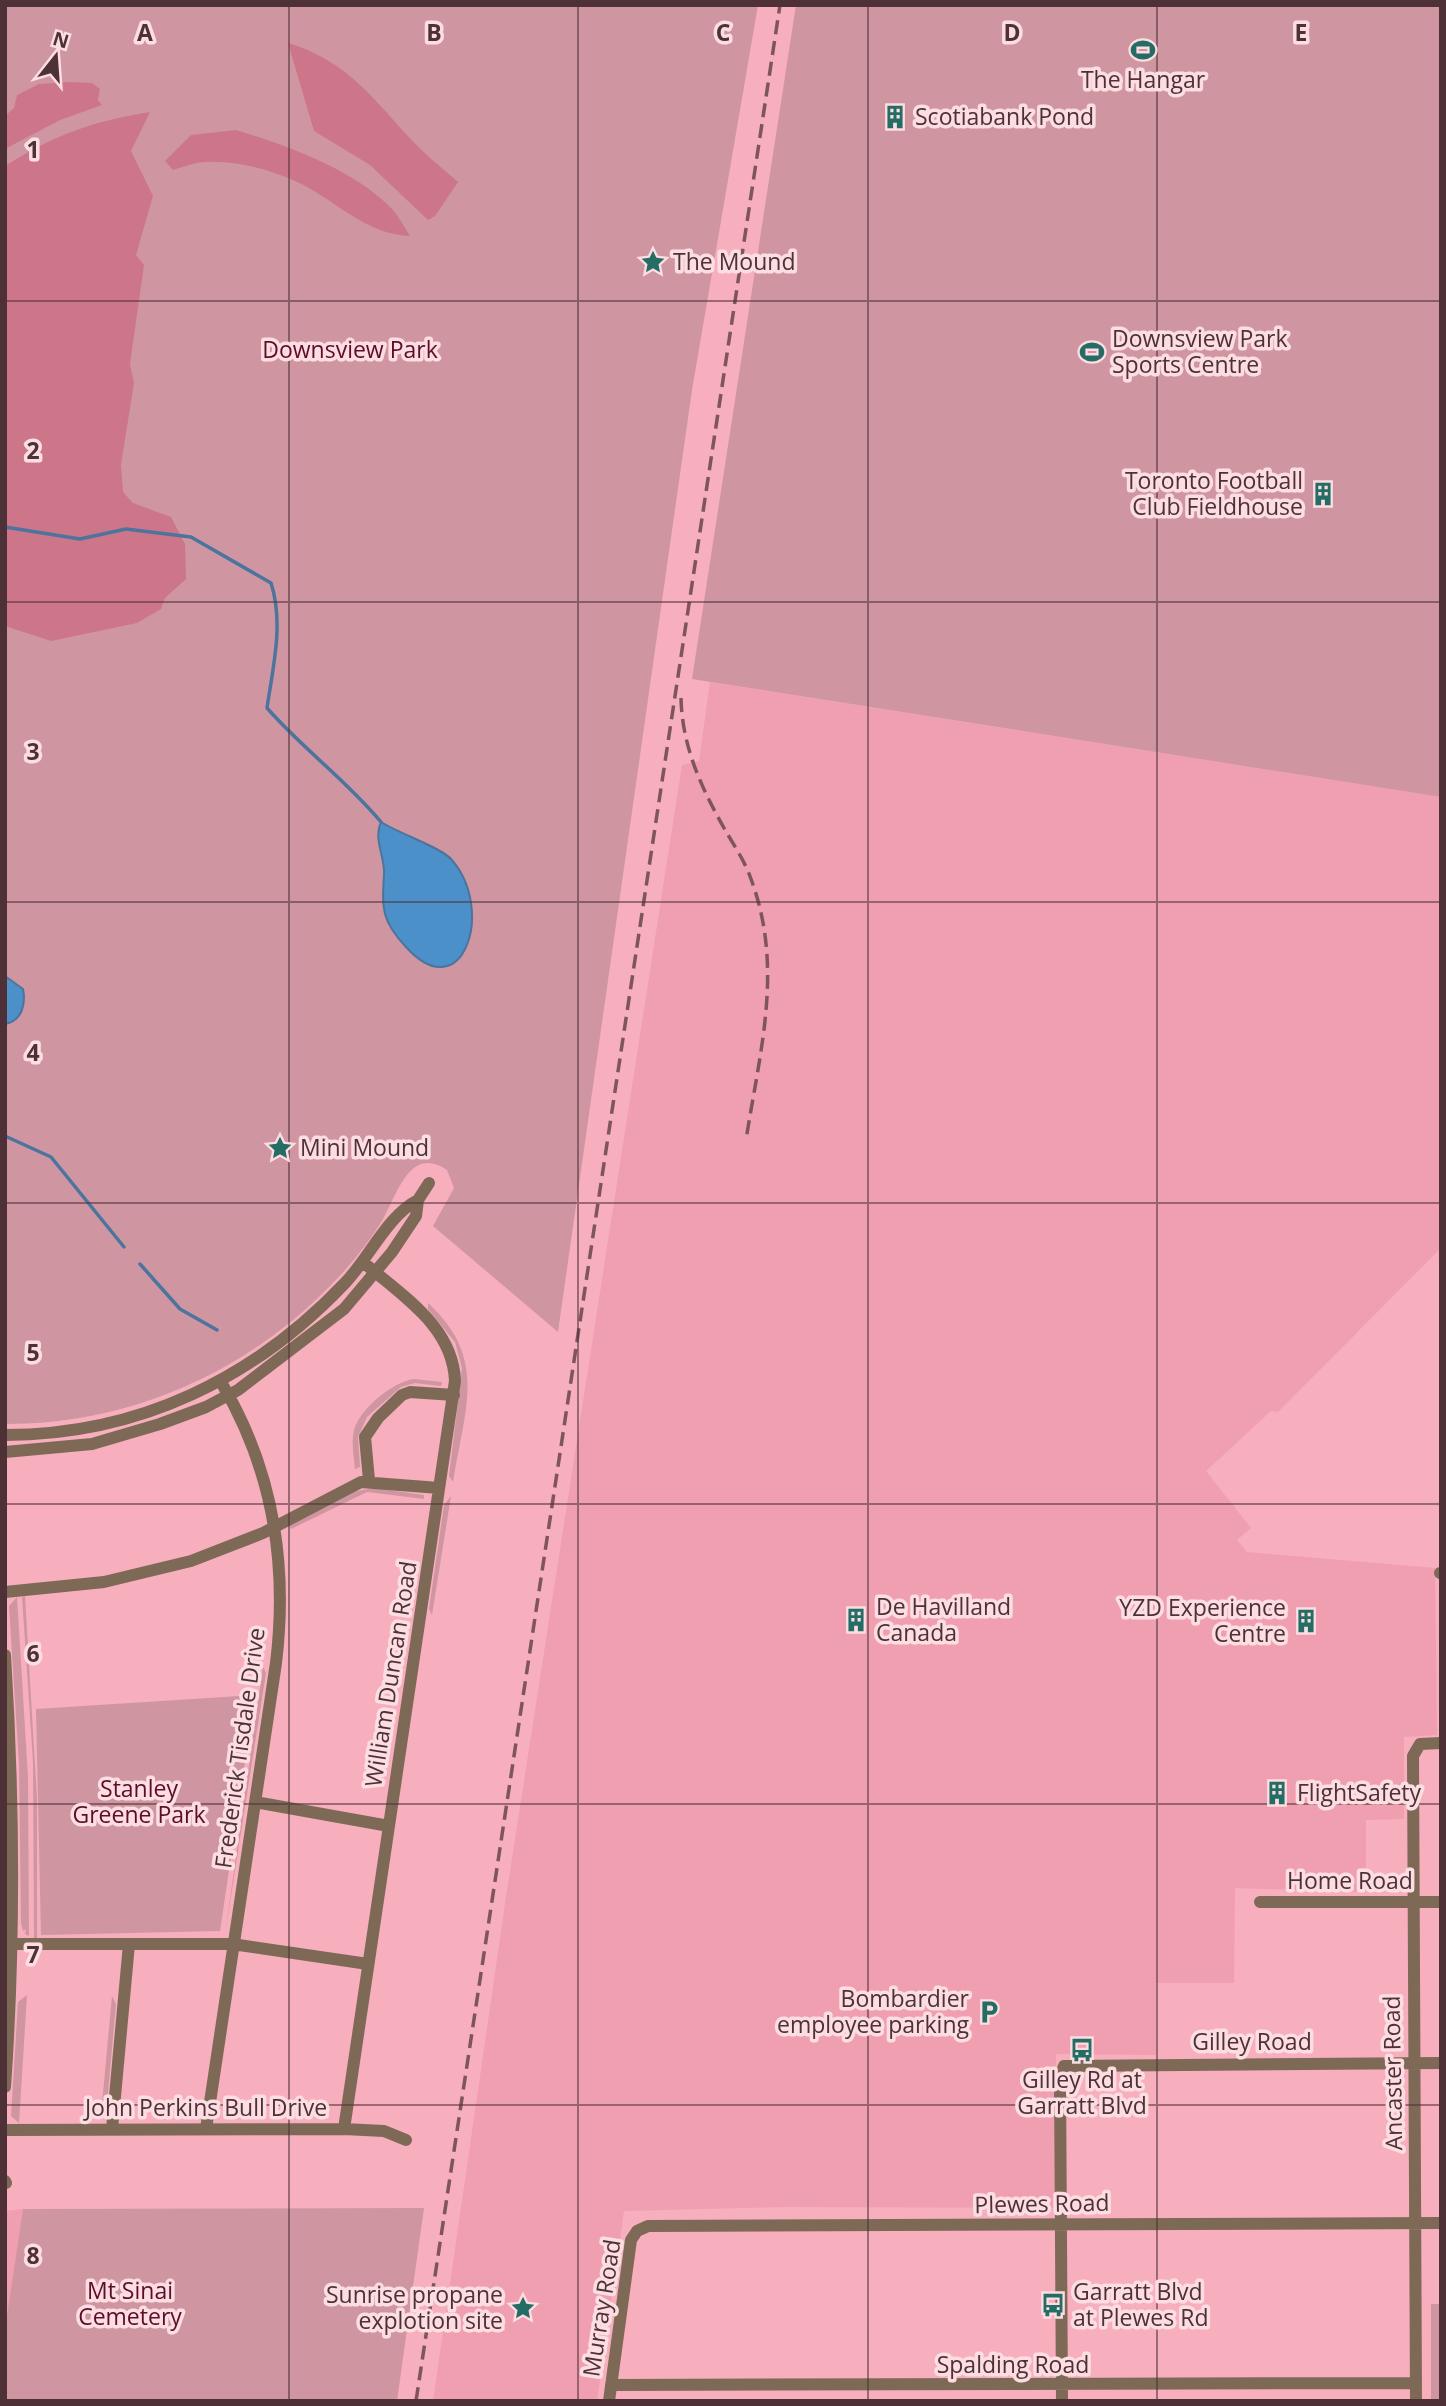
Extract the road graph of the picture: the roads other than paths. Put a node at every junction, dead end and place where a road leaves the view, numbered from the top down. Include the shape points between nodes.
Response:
1 (429, 1184) dead end
2 (418, 1200) junction
3 (363, 1262) junction
4 (376, 1273) junction
5 (221, 1382) junction
6 (229, 1395) junction
7 (453, 1395) junction
8 (5, 1435) edge
9 (5, 1452) edge
10 (369, 1480) junction
11 (439, 1488) junction
12 (275, 1527) junction
13 (5, 1592) edge
14 (5, 1655) edge
15 (1441, 1743) edge
16 (255, 1802) junction
17 (390, 1826) junction
18 (1260, 1902) dead end
19 (1413, 1902) junction
20 (1441, 1902) edge
21 (13, 1944) junction
22 (129, 1944) junction
23 (232, 1944) junction
24 (368, 1964) junction
25 (1414, 2063) junction
26 (1441, 2063) edge
27 (5, 2087) edge
28 (112, 2129) junction
29 (206, 2129) junction
30 (344, 2129) junction
31 (5, 2130) edge
32 (406, 2140) dead end
33 (1415, 2223) junction
34 (1441, 2223) edge
35 (1060, 2225) junction
36 (644, 2228) joint
37 (1415, 2383) junction
38 (611, 2385) junction
39 (1061, 2385) junction
40 (609, 2401) edge
41 (1062, 2401) edge
42 (1416, 2401) edge

1 - 2 street
2 - 3 street via 401,1208
2 - 4 street via 416,1216
3 - 4 street, William Duncan Road
3 - 5 street via 309,1319 269,1352
4 - 6 street via 318,1331
4 - 7 street, William Duncan Road via 439,1329 452,1355
5 - 6 street, Frederick Tisdale Drive
5 - 8 street via 180,1401 103,1424
6 - 9 street via 160,1424 92,1444
6 - 12 street, Frederick Tisdale Drive via 258,1464
7 - 10 street via 410,1392 378,1418 365,1437
7 - 11 street, William Duncan Road
10 - 11 street
10 - 12 street
11 - 17 street, William Duncan Road
12 - 13 street via 144,1575
12 - 16 street, Frederick Tisdale Drive via 281,1570 280,1624
14 - 21 street via 12,1772
15 - 19 street, Ancaster Road via 1418,1745 1413,1756
16 - 17 street
16 - 23 street, Frederick Tisdale Drive
17 - 24 street, William Duncan Road
18 - 19 street, Home Road
19 - 20 street, Home Road
19 - 25 street, Ancaster Road
21 - 22 street
21 - 27 street
22 - 23 street
22 - 28 street
23 - 24 street
23 - 29 street, Frederick Tisdale Drive
24 - 30 street, William Duncan Road
25 - 26 street, Gilley Road
25 - 33 street, Ancaster Road
25 - 35 street, Gilley Road via 1065,2066 1060,2077
28 - 29 street, John Perkins Bull Drive
28 - 31 street, John Perkins Bull Drive
29 - 30 street, John Perkins Bull Drive
30 - 32 street, John Perkins Bull Drive via 384,2131
33 - 34 street, Plewes Road
33 - 35 street, Plewes Road
33 - 37 street, Ancaster Road
35 - 36 street, Plewes Road
35 - 39 street
36 - 38 street, Murray Road via 631,2239
37 - 39 street, Spalding Road
37 - 42 street, Ancaster Road
38 - 39 street, Spalding Road
38 - 40 street, Murray Road
39 - 41 street

